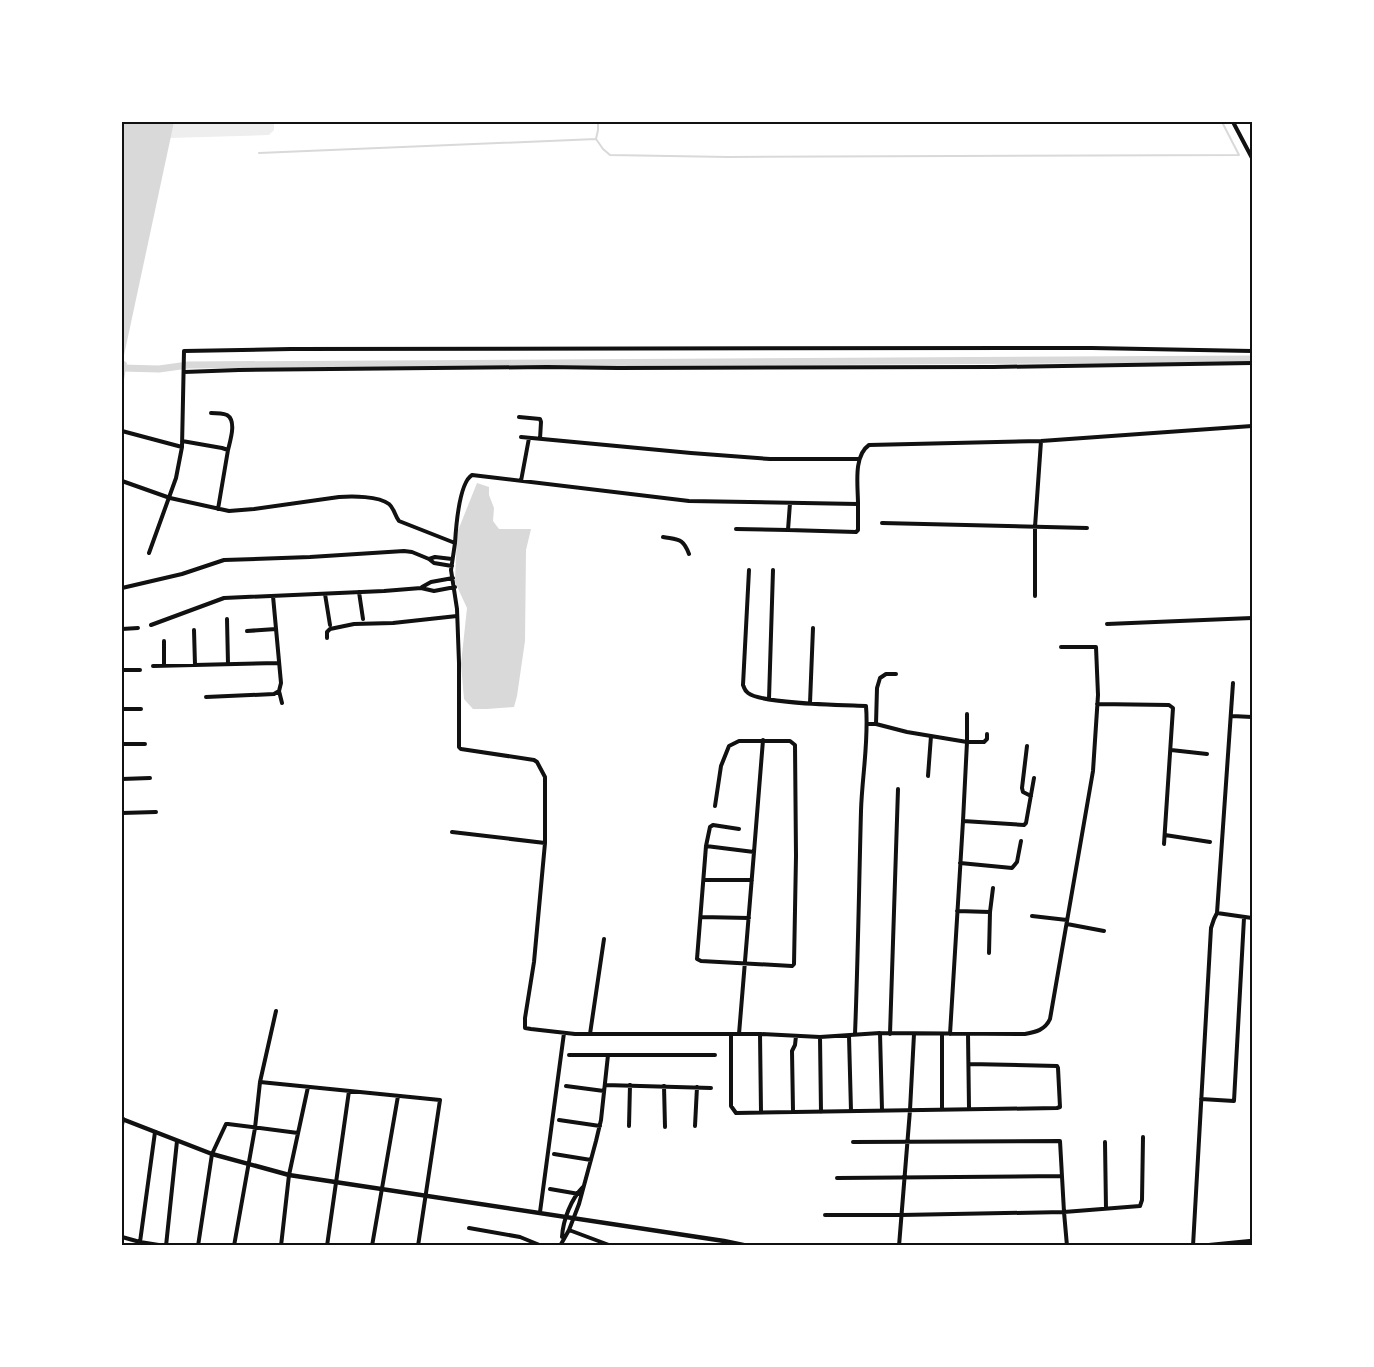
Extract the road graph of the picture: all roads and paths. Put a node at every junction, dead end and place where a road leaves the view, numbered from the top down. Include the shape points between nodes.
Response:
1 (1233, 122) edge
2 (1252, 158) edge
3 (1252, 351) edge
4 (1252, 363) edge
5 (184, 370) junction
6 (211, 413) dead end
7 (519, 417) dead end
8 (1252, 426) edge
9 (122, 431) edge
10 (520, 437) dead end
11 (529, 438) junction
12 (540, 440) junction
13 (182, 441) junction
14 (1041, 441) junction
15 (182, 447) junction
16 (228, 450) junction
17 (858, 459) junction
18 (122, 481) edge
19 (521, 481) junction
20 (170, 498) junction
21 (790, 503) junction
22 (858, 504) junction
23 (218, 509) junction
24 (882, 523) dead end
25 (1035, 527) junction
26 (1087, 528) dead end
27 (736, 529) dead end
28 (788, 530) junction
29 (663, 537) dead end
30 (455, 543) junction
31 (149, 552) dead end
32 (689, 554) dead end
33 (429, 559) junction
34 (452, 559) junction
35 (452, 566) junction
36 (749, 570) dead end
37 (773, 570) dead end
38 (453, 578) junction
39 (455, 587) junction
40 (122, 588) edge
41 (421, 588) junction
42 (358, 592) junction
43 (324, 593) junction
44 (273, 596) junction
45 (1035, 596) dead end
46 (457, 616) junction
47 (1252, 618) edge
48 (227, 619) dead end
49 (363, 619) dead end
50 (1107, 624) dead end
51 (151, 625) dead end
52 (330, 626) dead end
53 (138, 628) dead end
54 (813, 628) dead end
55 (122, 629) edge
56 (276, 629) junction
57 (194, 630) dead end
58 (248, 631) dead end
59 (327, 638) dead end
60 (164, 641) dead end
61 (1061, 647) dead end
62 (279, 663) junction
63 (228, 664) junction
64 (164, 665) junction
65 (195, 665) junction
66 (153, 666) dead end
67 (122, 670) edge
68 (140, 670) dead end
69 (896, 674) dead end
70 (1233, 683) dead end
71 (279, 691) junction
72 (206, 697) dead end
73 (769, 699) junction
74 (282, 703) dead end
75 (810, 703) junction
76 (1097, 704) junction
77 (122, 709) edge
78 (141, 709) dead end
79 (967, 714) dead end
80 (1232, 716) junction
81 (1252, 717) edge
82 (868, 724) junction
83 (876, 724) junction
84 (987, 734) dead end
85 (931, 736) junction
86 (763, 740) junction
87 (966, 742) junction
88 (122, 744) edge
89 (145, 744) dead end
90 (1027, 746) dead end
91 (1171, 750) junction
92 (1208, 754) dead end
93 (928, 776) dead end
94 (150, 778) dead end
95 (1034, 778) dead end
96 (122, 779) edge
97 (898, 789) dead end
98 (1031, 796) junction
99 (715, 806) dead end
100 (156, 812) dead end
101 (122, 813) edge
102 (963, 821) junction
103 (739, 829) dead end
104 (452, 832) dead end
105 (1165, 835) junction
106 (1021, 842) dead end
107 (1210, 842) dead end
108 (545, 843) junction
109 (1164, 844) dead end
110 (706, 846) junction
111 (754, 852) junction
112 (960, 863) junction
113 (704, 880) junction
114 (752, 880) junction
115 (993, 888) dead end
116 (957, 911) junction
117 (990, 912) junction
118 (1217, 913) junction
119 (1032, 915) dead end
120 (701, 917) junction
121 (749, 918) junction
122 (1244, 918) junction
123 (1252, 918) edge
124 (1067, 922) junction
125 (1104, 931) dead end
126 (604, 939) dead end
127 (989, 953) dead end
128 (745, 964) junction
129 (276, 1011) dead end
130 (564, 1033) junction
131 (880, 1033) junction
132 (590, 1034) junction
133 (731, 1034) junction
134 (739, 1034) junction
135 (760, 1034) junction
136 (855, 1034) junction
137 (890, 1034) junction
138 (914, 1034) junction
139 (950, 1034) junction
140 (968, 1034) junction
141 (942, 1035) junction
142 (796, 1036) junction
143 (849, 1036) junction
144 (820, 1037) junction
145 (569, 1055) dead end
146 (608, 1055) junction
147 (715, 1055) dead end
148 (969, 1064) junction
149 (260, 1082) junction
150 (605, 1085) junction
151 (630, 1085) junction
152 (566, 1086) dead end
153 (664, 1086) junction
154 (308, 1087) junction
155 (697, 1087) junction
156 (711, 1088) dead end
157 (349, 1091) junction
158 (604, 1091) junction
159 (398, 1096) junction
160 (1201, 1099) junction
161 (969, 1108) junction
162 (942, 1109) junction
163 (882, 1110) junction
164 (910, 1110) junction
165 (793, 1111) junction
166 (851, 1111) junction
167 (761, 1112) junction
168 (821, 1112) junction
169 (122, 1119) edge
170 (559, 1120) dead end
171 (122, 1125) edge
172 (600, 1125) junction
173 (629, 1126) dead end
174 (695, 1126) dead end
175 (665, 1127) dead end
176 (255, 1128) junction
177 (155, 1132) junction
178 (298, 1133) junction
179 (1143, 1137) dead end
180 (177, 1141) junction
181 (853, 1142) dead end
182 (907, 1142) junction
183 (1105, 1142) dead end
184 (212, 1154) junction
185 (554, 1154) dead end
186 (591, 1160) junction
187 (248, 1163) junction
188 (289, 1175) junction
189 (1061, 1176) junction
190 (837, 1178) dead end
191 (904, 1178) junction
192 (337, 1181) junction
193 (381, 1188) junction
194 (550, 1189) dead end
195 (579, 1194) junction
196 (425, 1195) junction
197 (1107, 1209) junction
198 (540, 1212) junction
199 (1064, 1212) junction
200 (825, 1215) dead end
201 (901, 1215) junction
202 (567, 1216) junction
203 (574, 1217) junction
204 (469, 1228) dead end
205 (569, 1230) junction
206 (122, 1237) edge
207 (1252, 1240) edge
208 (140, 1242) junction
209 (561, 1243) edge
210 (724, 1243) edge
211 (165, 1245) edge
212 (198, 1245) edge
213 (234, 1245) edge
214 (282, 1245) edge
215 (327, 1245) edge
216 (372, 1245) edge
217 (418, 1245) edge
218 (542, 1245) edge
219 (609, 1245) edge
220 (747, 1245) edge
221 (899, 1245) edge
222 (1068, 1245) edge
223 (1193, 1245) edge
224 (1201, 1245) edge

1 - 2 street
3 - 5 street via 291,349 184,351
4 - 5 street
5 - 13 street
6 - 16 street via 231,419
7 - 12 street via 539,417
8 - 14 street
9 - 15 street
10 - 11 street
11 - 12 street
11 - 19 street
12 - 17 street via 770,459
13 - 15 street
13 - 16 street
14 - 17 street via 871,444
14 - 25 street
15 - 20 street
16 - 23 street
17 - 22 street
18 - 20 street
19 - 21 street via 689,501
19 - 30 street via 469,476 458,512
20 - 23 street
20 - 31 street
21 - 22 street
21 - 28 street
22 - 28 street via 857,532
23 - 30 street via 254,509 351,496 375,499 391,506 399,521
24 - 25 street
25 - 26 street
25 - 45 street
27 - 28 street
29 - 32 street via 683,542
30 - 34 street
33 - 34 street
33 - 35 street
33 - 40 street via 404,551 224,560
34 - 35 street
35 - 38 street
36 - 73 street via 743,685 746,692
37 - 73 street
38 - 39 street
38 - 41 street
39 - 41 street via 434,591
39 - 46 street
41 - 42 street
42 - 43 street
42 - 49 street
43 - 44 street
43 - 52 street
44 - 51 street via 224,598
44 - 56 street
46 - 59 street via 354,624 330,629
46 - 108 street via 459,747 537,762 545,777
47 - 50 street
48 - 63 street
53 - 55 street
54 - 75 street
56 - 58 street
56 - 62 street
57 - 65 street
60 - 64 street
61 - 76 street via 1096,647
62 - 63 street
62 - 71 street
63 - 65 street
64 - 65 street
64 - 66 street
67 - 68 street
69 - 83 street via 880,678
70 - 80 street
71 - 72 street
71 - 74 street
73 - 75 street
75 - 82 street via 866,706
76 - 91 street via 1172,706
76 - 124 street via 1091,781
77 - 78 street
79 - 87 street
80 - 81 street
80 - 118 street
82 - 83 street
82 - 136 street via 862,793
83 - 85 street
84 - 87 street via 984,742
85 - 87 street
85 - 93 street
86 - 99 street via 739,741 729,746 721,766
86 - 111 street
86 - 128 street via 790,741 796,747 794,964
87 - 102 street
88 - 89 street
90 - 98 street via 1022,788
91 - 92 street
91 - 105 street
94 - 96 street
95 - 98 street
97 - 137 street
98 - 102 street via 1024,825
100 - 101 street
102 - 112 street
103 - 110 street via 712,825
104 - 108 street
105 - 107 street
105 - 109 street
106 - 112 street via 1012,868
108 - 130 street via 525,1028
110 - 111 street
110 - 113 street
111 - 114 street
112 - 116 street
113 - 114 street
113 - 120 street
114 - 121 street
115 - 117 street
116 - 117 street
116 - 139 street
117 - 127 street
118 - 122 street
118 - 160 street via 1211,928
119 - 124 street
120 - 121 street
120 - 128 street via 698,960
121 - 128 street
122 - 123 street
122 - 160 street via 1234,1101
124 - 125 street
124 - 140 street via 1048,1024 1025,1034
126 - 132 street
128 - 134 street
129 - 149 street
130 - 132 street
130 - 198 street
131 - 136 street
131 - 137 street
131 - 163 street
132 - 133 street
133 - 134 street
133 - 167 street via 730,1106 736,1113
134 - 135 street
135 - 142 street
135 - 167 street
136 - 143 street
137 - 138 street
138 - 141 street
138 - 164 street
139 - 140 street
139 - 141 street
140 - 148 street
141 - 162 street
142 - 144 street
142 - 165 street via 792,1052
143 - 144 street
143 - 166 street
144 - 168 street
145 - 146 street
146 - 147 street
146 - 150 street
148 - 161 street
148 - 161 street via 1056,1065 1060,1107
149 - 154 street
149 - 176 street
150 - 151 street
150 - 158 street
151 - 153 street
151 - 173 street
152 - 158 street
153 - 155 street
153 - 175 street
154 - 157 street
154 - 178 street
155 - 156 street
155 - 174 street
157 - 159 street
157 - 192 street
158 - 172 street
159 - 193 street
159 - 196 street via 440,1100
160 - 223 street
161 - 162 street
162 - 164 street
163 - 164 street
163 - 166 street
164 - 182 street
165 - 167 street
165 - 168 street
166 - 168 street
169 - 171 street
169 - 177 street
170 - 172 street
172 - 186 street
176 - 178 street
176 - 184 street via 226,1124
176 - 187 street
177 - 180 street
177 - 208 street
178 - 188 street
179 - 197 street via 1140,1206
180 - 184 street
180 - 211 street
181 - 182 street
182 - 189 street via 1060,1140
182 - 191 street
183 - 197 street
184 - 187 street
184 - 212 street
185 - 186 street
186 - 195 street
187 - 188 street
187 - 213 street
188 - 192 street
188 - 214 street
189 - 191 street
189 - 199 street
190 - 191 street
191 - 201 street
192 - 193 street
192 - 215 street
193 - 196 street
193 - 216 street
194 - 195 street
195 - 202 street
195 - 203 street
196 - 198 street
196 - 217 street
197 - 199 street
198 - 202 street
199 - 201 street
199 - 222 street
200 - 201 street
201 - 221 street
202 - 203 street
202 - 209 street
203 - 205 street
203 - 210 street
204 - 218 street
205 - 209 street
205 - 219 street
206 - 208 street
207 - 224 street
208 - 211 street
210 - 220 street

